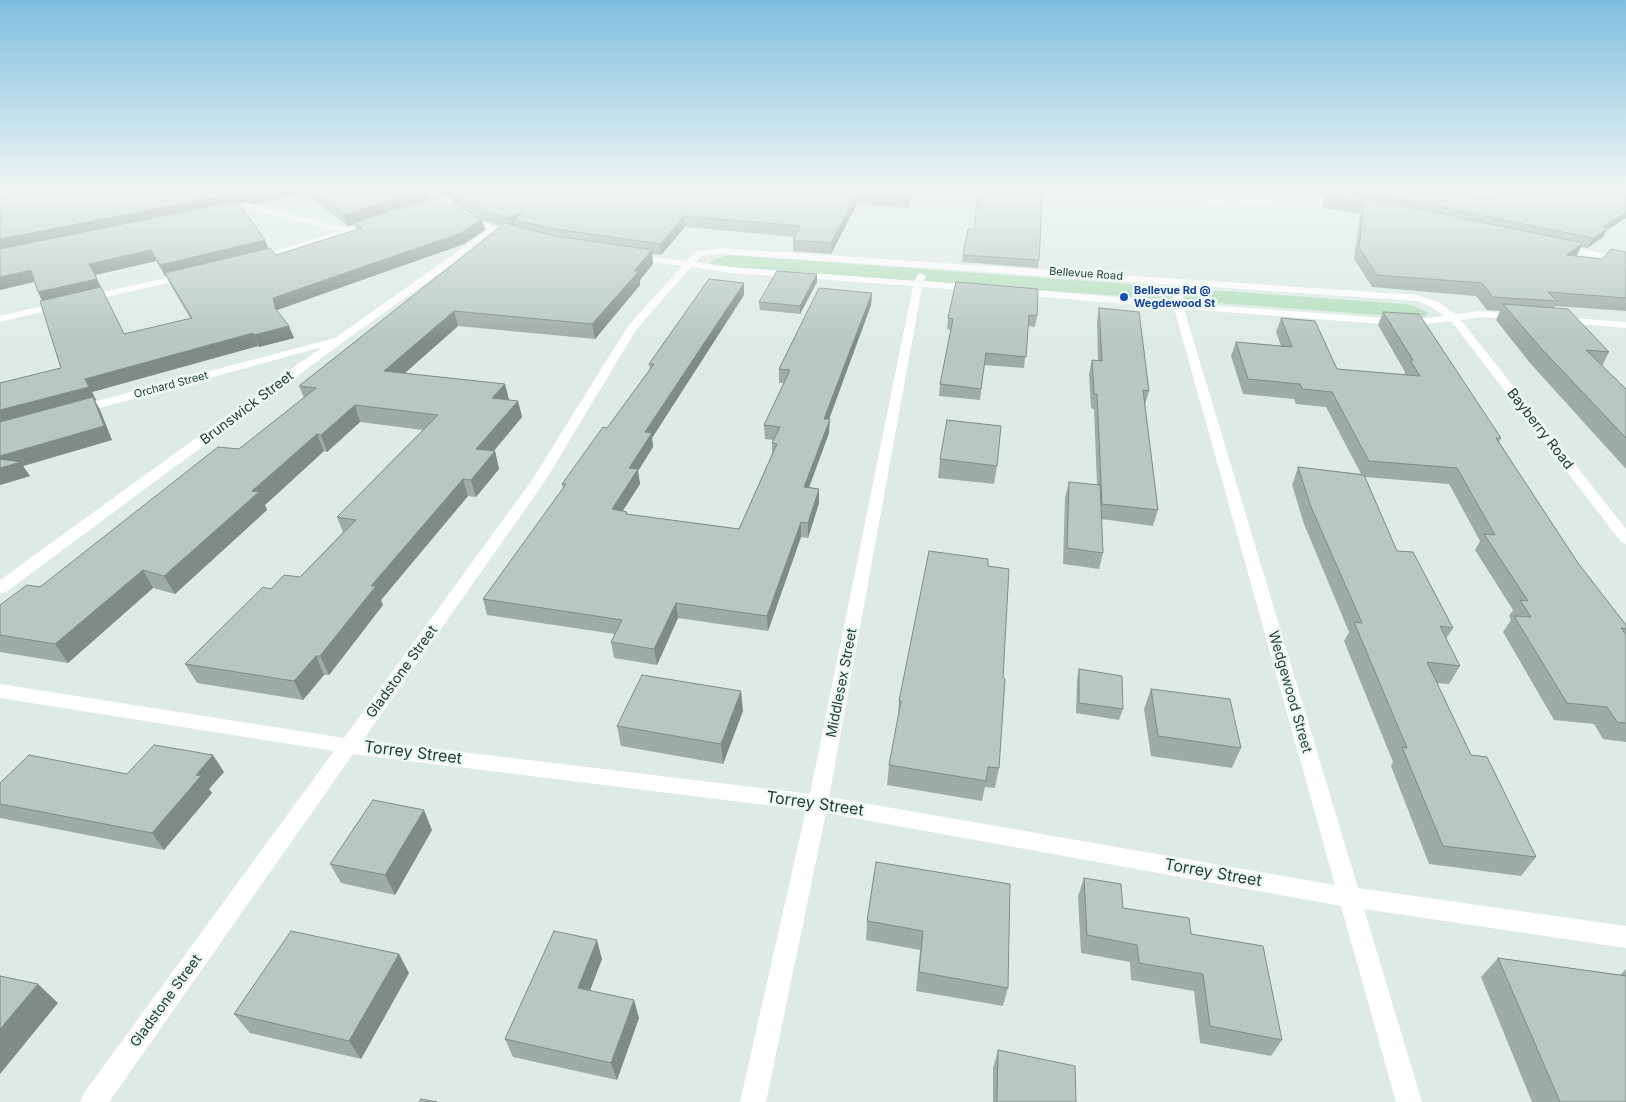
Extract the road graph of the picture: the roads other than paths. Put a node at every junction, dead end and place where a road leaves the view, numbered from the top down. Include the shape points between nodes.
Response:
1 (325, 238) edge
2 (483, 238) edge
3 (1549, 245) edge
4 (623, 255) edge
5 (1626, 261) edge
6 (249, 262) edge
7 (927, 264) junction
8 (688, 265) junction
9 (201, 272) edge
10 (1179, 281) junction
11 (918, 284) junction
12 (987, 289) edge
13 (1006, 291) edge
14 (1178, 306) junction
15 (1454, 318) junction
16 (1529, 318) edge
17 (0, 319) edge
18 (1548, 319) edge
19 (1626, 325) edge
20 (342, 338) junction
21 (67, 413) edge
22 (1626, 540) edge
23 (0, 588) edge
24 (0, 691) edge
25 (350, 746) junction
26 (818, 803) junction
27 (1349, 897) junction
28 (1626, 937) edge
29 (93, 1102) edge
30 (753, 1102) edge
31 (1410, 1102) edge

1 - 6 street
2 - 20 street, Brunswick Street
3 - 5 street
4 - 8 street
7 - 8 street, Bellevue Road via 721,251 698,254
7 - 10 street, Bellevue Road
7 - 11 street, Middlesex Street
8 - 11 street
8 - 25 street, Gladstone Street via 632,328 538,481
9 - 17 street
10 - 14 street, Wedgewood Street
10 - 15 street, Bellevue Road via 1417,298 1434,304
11 - 12 street
11 - 26 street, Middlesex Street
13 - 14 street, Bellevue Road
14 - 15 street, Bellevue Road via 1412,323
14 - 27 street, Wedgewood Street
15 - 16 street, Bellevue Road via 1481,314
15 - 22 street, Bayberry Road
18 - 19 street
20 - 21 street, Orchard Street
20 - 23 street, Brunswick Street
24 - 25 street, Torrey Street
25 - 26 street, Torrey Street
25 - 29 street, Gladstone Street
26 - 27 street, Torrey Street
26 - 30 street, Middlesex Street
27 - 28 street, Torrey Street
27 - 31 street, Wedgewood Street

